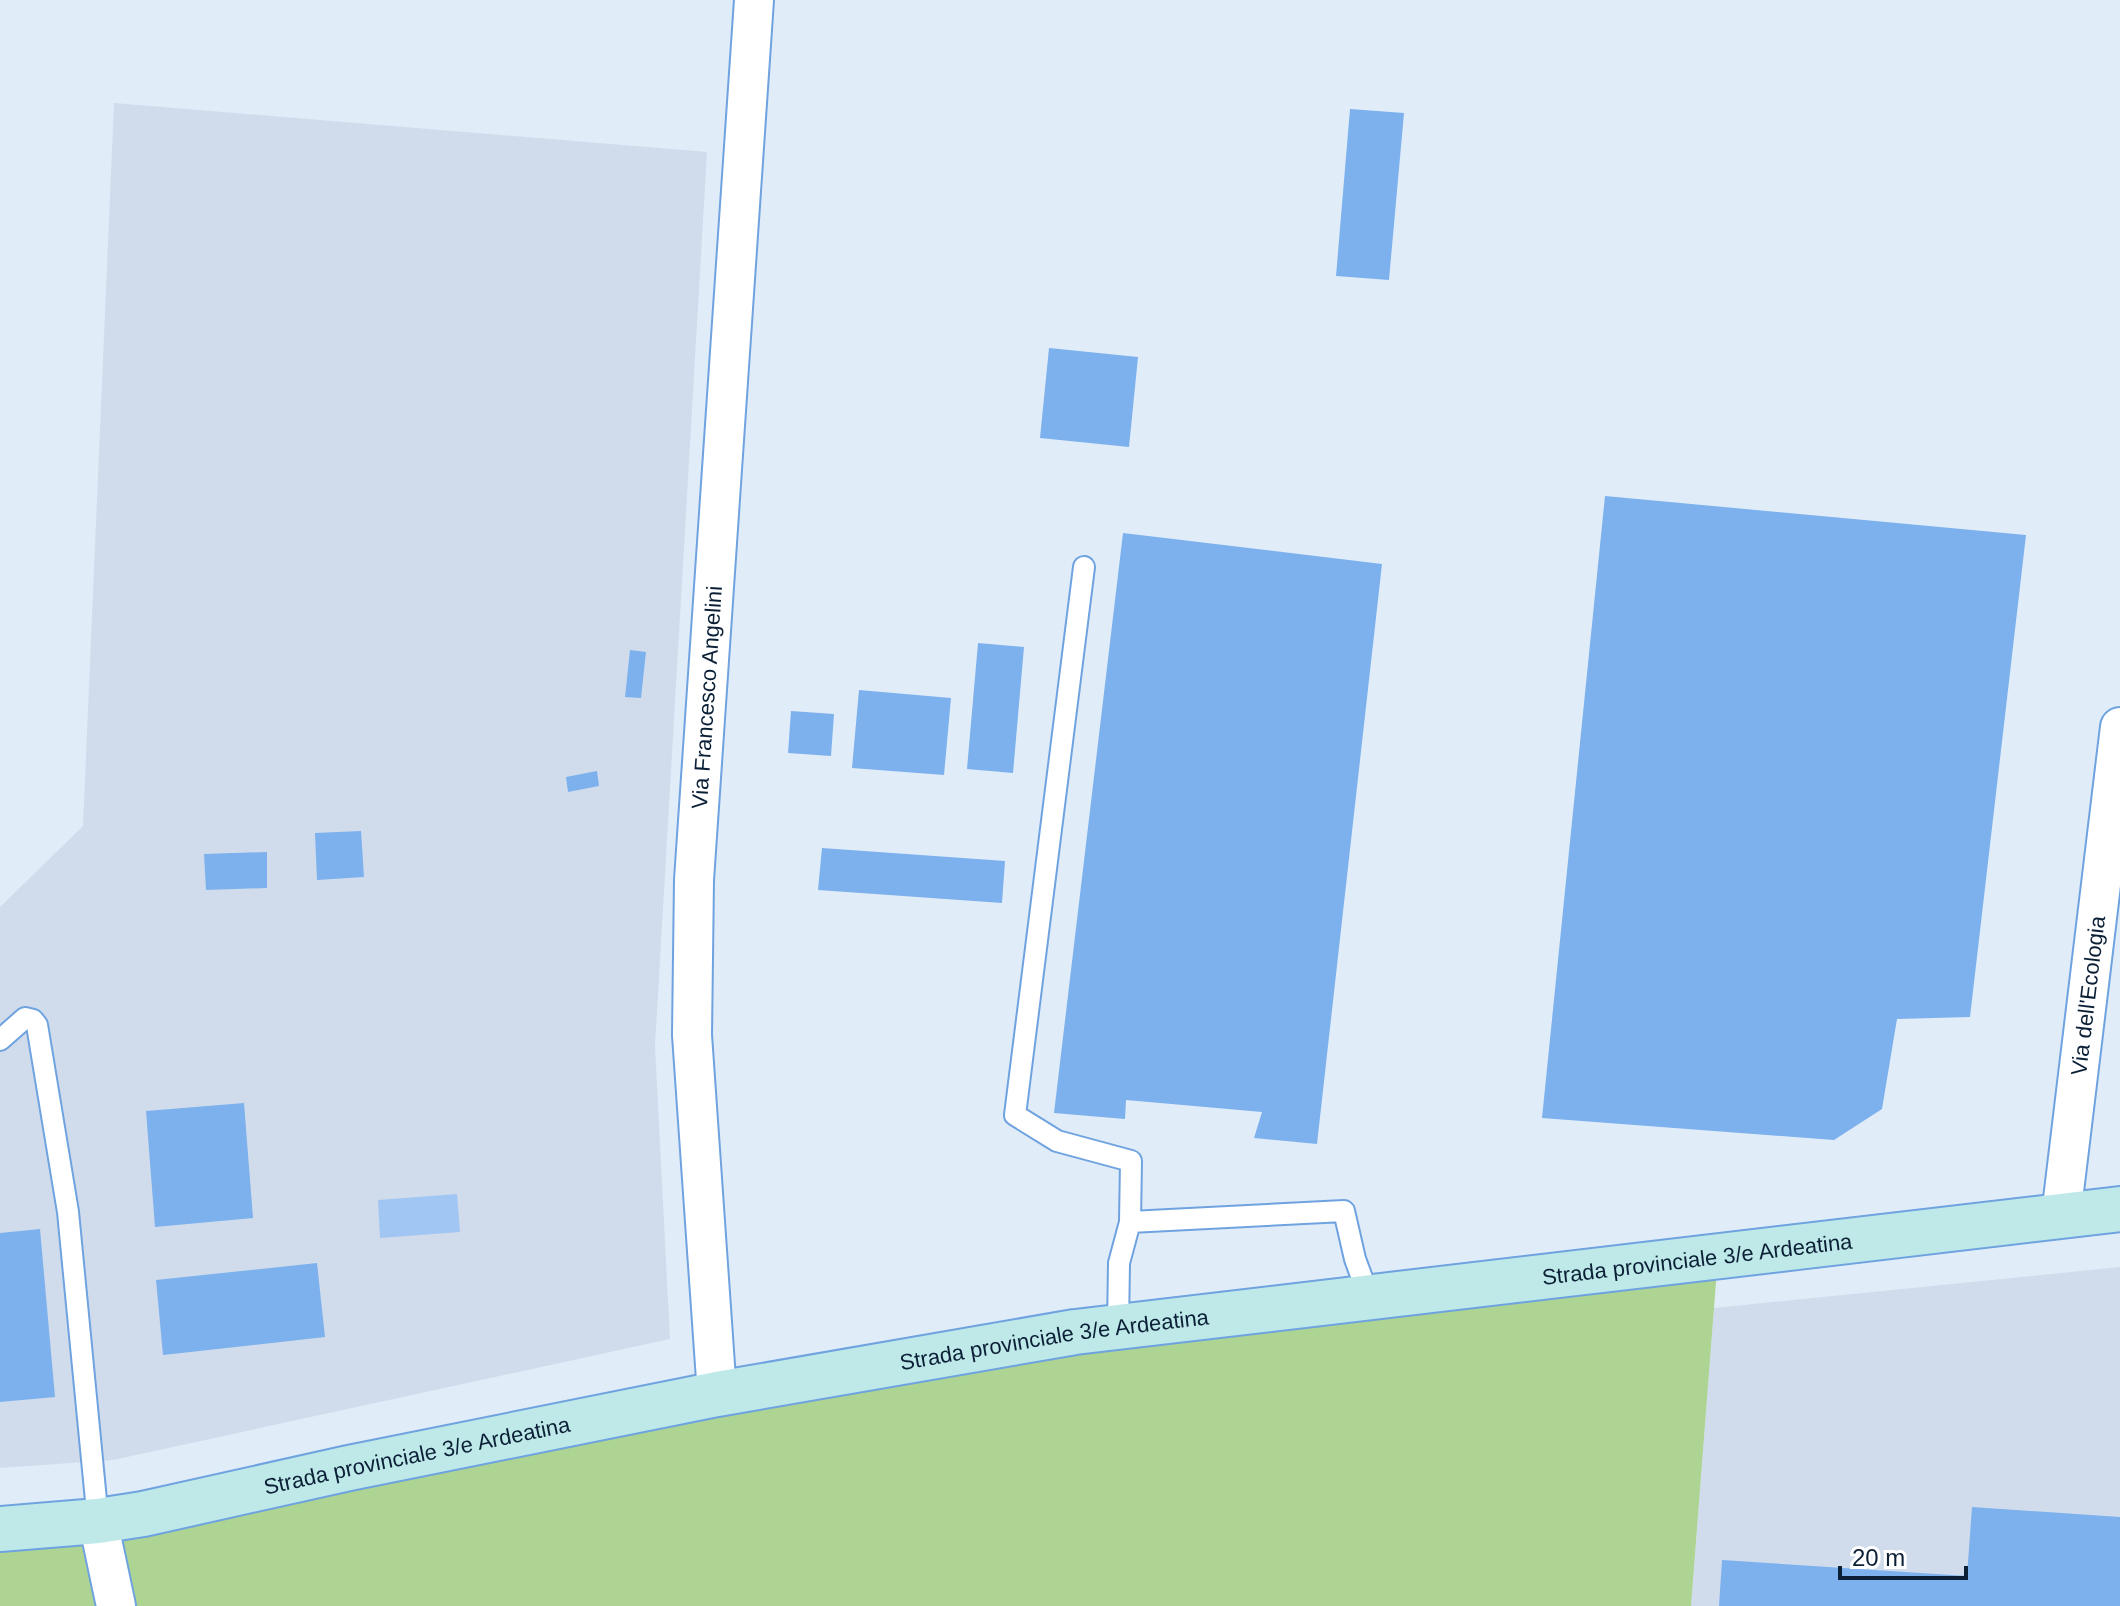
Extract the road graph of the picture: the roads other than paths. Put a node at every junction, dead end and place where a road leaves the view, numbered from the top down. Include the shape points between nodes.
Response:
1 (754, 0) edge
2 (1084, 567) dead end
3 (2120, 727) edge
4 (0, 1040) edge
5 (2120, 1209) edge
6 (2061, 1216) junction
7 (1130, 1222) junction
8 (1369, 1297) junction
9 (1118, 1326) junction
10 (717, 1394) junction
11 (98, 1521) junction
12 (0, 1529) edge
13 (116, 1606) edge

1 - 10 street, Via Francesco Angelini via 694,880 692,1035
2 - 7 lane via 1015,1115 1057,1141 1131,1161
3 - 6 street, Via dell'Ecologia
4 - 11 lane via 25,1018 37,1025 68,1212
5 - 6 main road, Strada provinciale 3/e Ardeatina
6 - 8 main road, Strada provinciale 3/e Ardeatina
7 - 8 lane via 1344,1211
7 - 9 lane via 1119,1263
8 - 9 main road, Strada provinciale 3/e Ardeatina
9 - 10 main road, Strada provinciale 3/e Ardeatina
10 - 11 main road, Strada provinciale 3/e Ardeatina
11 - 12 main road, Strada provinciale 3/e Ardeatina
11 - 13 street

